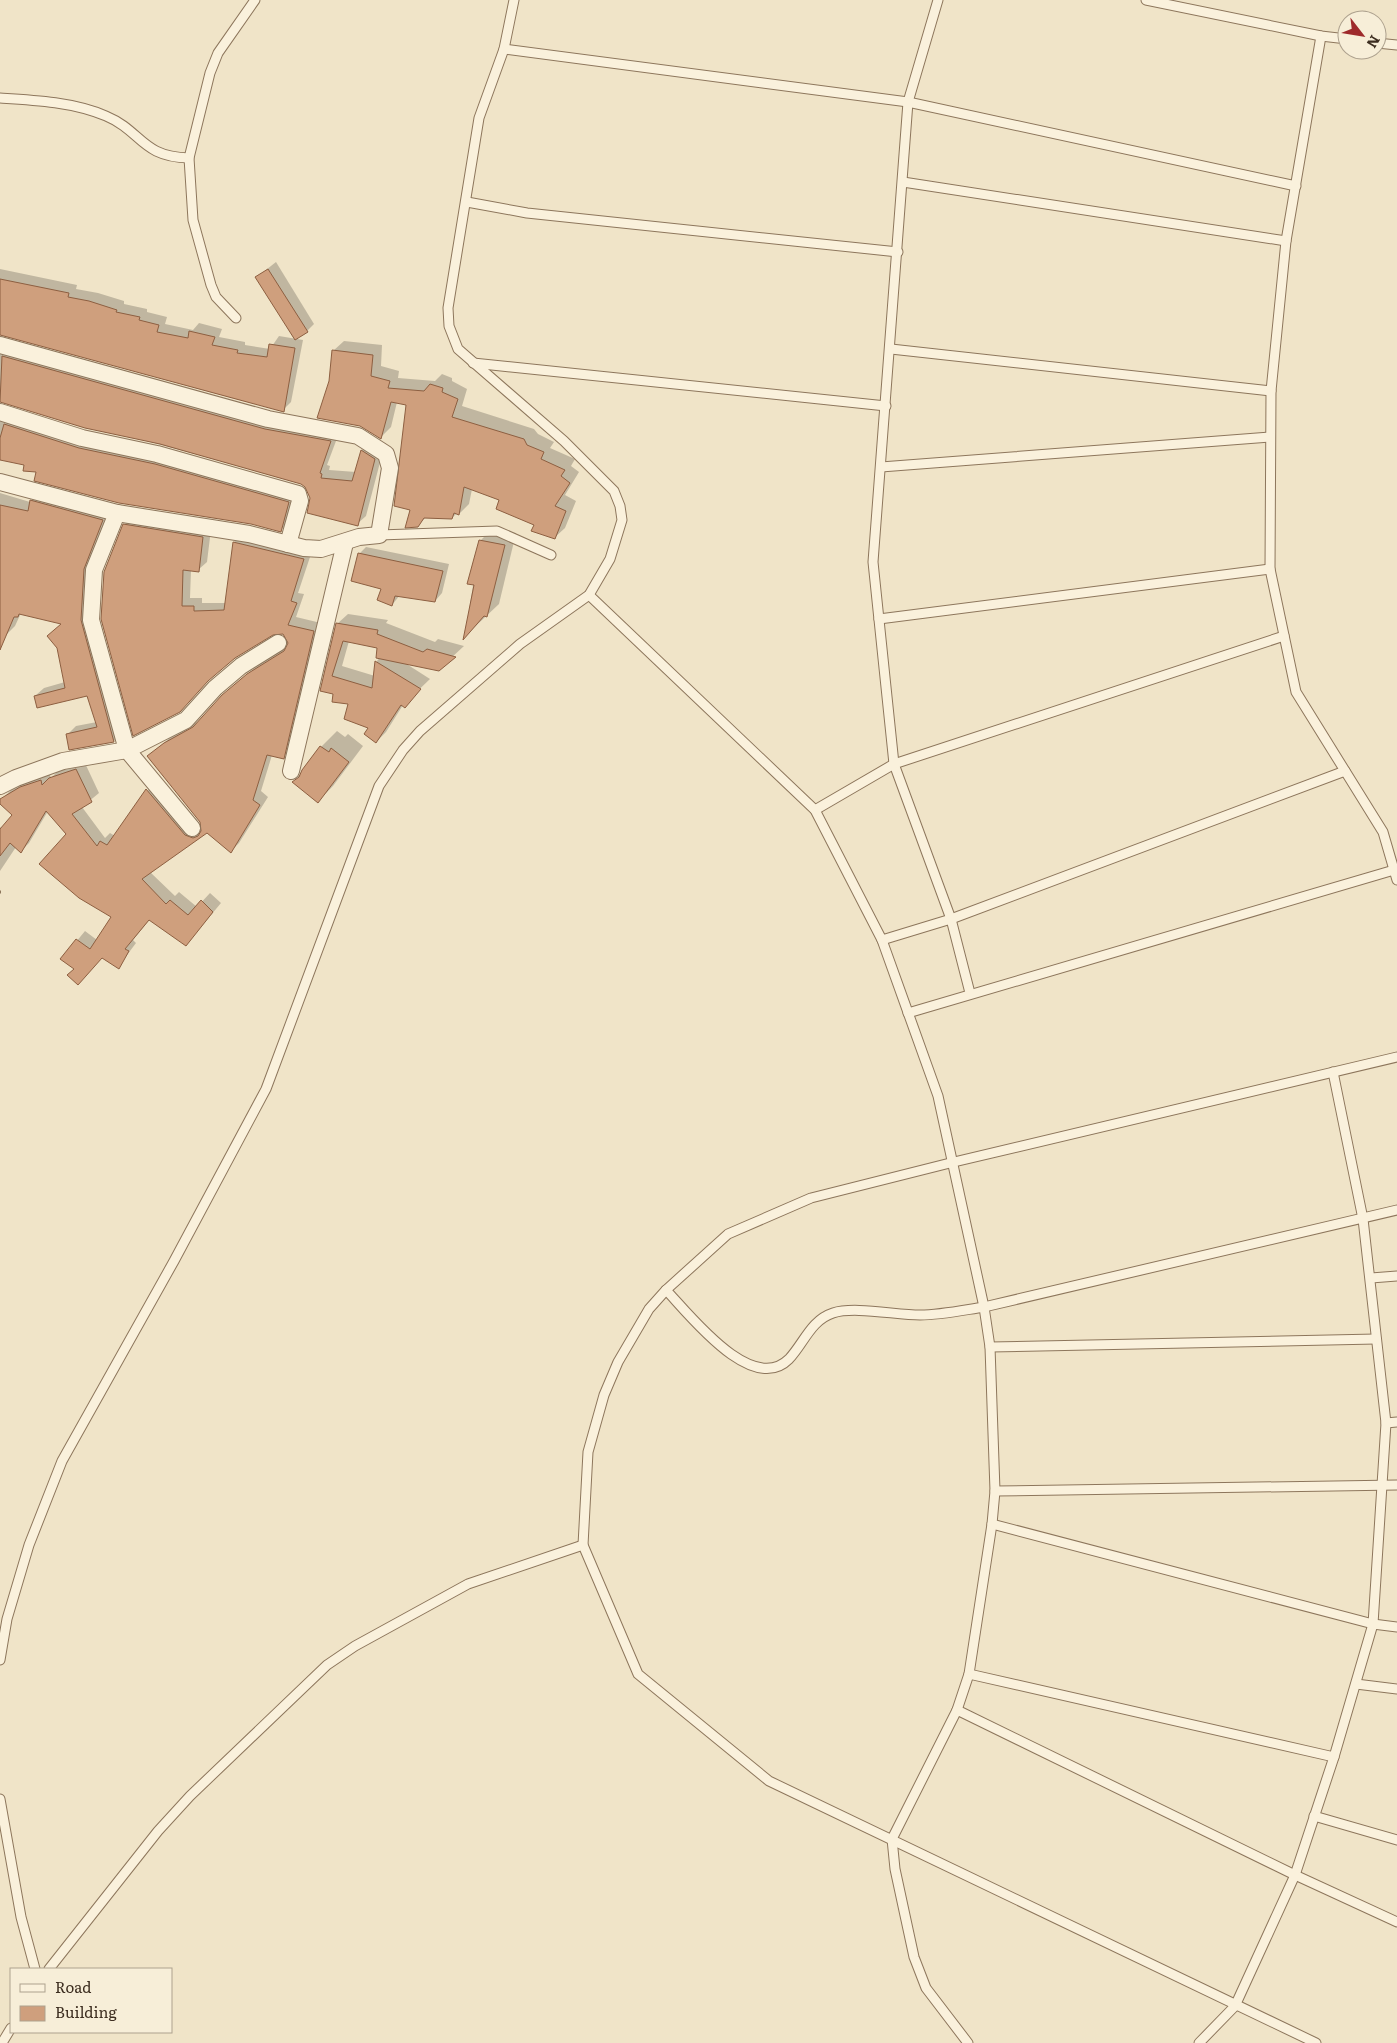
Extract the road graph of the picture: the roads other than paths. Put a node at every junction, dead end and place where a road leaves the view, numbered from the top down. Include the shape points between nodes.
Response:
1 (255, 0) edge
2 (514, 0) edge
3 (938, 0) edge
4 (1146, 0) edge
5 (1321, 36) junction
6 (1337, 38) edge
7 (504, 49) junction
8 (0, 98) edge
9 (908, 102) junction
10 (190, 158) junction
11 (903, 182) junction
12 (1296, 186) junction
13 (467, 202) junction
14 (1286, 241) junction
15 (898, 252) junction
16 (236, 318) dead end
17 (0, 345) edge
18 (890, 349) junction
19 (472, 363) junction
20 (1271, 391) junction
21 (886, 406) junction
22 (0, 412) edge
23 (1270, 437) junction
24 (881, 467) junction
25 (0, 482) edge
26 (117, 512) junction
27 (379, 535) junction
28 (345, 543) junction
29 (288, 544) junction
30 (552, 555) dead end
31 (1270, 569) junction
32 (589, 596) junction
33 (879, 620) junction
34 (1284, 636) junction
35 (278, 643) dead end
36 (127, 750) junction
37 (894, 764) junction
38 (290, 771) dead end
39 (1345, 771) junction
40 (0, 786) edge
41 (815, 810) junction
42 (192, 828) dead end
43 (1394, 870) junction
44 (1397, 880) edge
45 (951, 919) junction
46 (882, 940) junction
47 (970, 993) junction
48 (908, 1013) junction
49 (1397, 1058) edge
50 (1333, 1072) junction
51 (954, 1162) junction
52 (1397, 1210) edge
53 (1363, 1219) junction
54 (1397, 1276) edge
55 (1371, 1278) junction
56 (666, 1290) junction
57 (984, 1307) junction
58 (1376, 1339) junction
59 (990, 1347) junction
60 (1397, 1422) edge
61 (1386, 1423) junction
62 (1382, 1484) junction
63 (1397, 1485) edge
64 (995, 1491) junction
65 (992, 1524) junction
66 (583, 1544) junction
67 (1373, 1624) junction
68 (1397, 1627) edge
69 (0, 1660) edge
70 (968, 1674) junction
71 (1356, 1684) junction
72 (1397, 1689) edge
73 (957, 1710) junction
74 (1334, 1757) junction
75 (0, 1799) edge
76 (1314, 1816) junction
77 (892, 1839) junction
78 (1397, 1840) edge
79 (1295, 1875) junction
80 (1397, 1922) edge
81 (35, 1968) edge
82 (50, 1968) edge
83 (1235, 2006) junction
84 (10, 2030) edge
85 (2, 2043) edge
86 (968, 2043) edge
87 (1199, 2043) edge
88 (1316, 2043) edge

1 - 10 lane via 218,53 210,72
2 - 7 lane
3 - 9 lane
4 - 5 lane
5 - 6 lane
5 - 12 lane
7 - 9 lane
7 - 13 lane via 479,118
8 - 10 lane via 62,104 105,115 156,152
9 - 11 lane
9 - 12 lane
10 - 16 lane via 193,220 210,285 216,297
11 - 14 lane
11 - 15 lane
12 - 14 lane
13 - 15 lane via 527,213
13 - 19 lane via 448,308 449,326 458,349
14 - 20 lane
15 - 18 lane
17 - 27 street via 268,420 366,440 386,454 390,468
18 - 20 lane
18 - 21 lane
19 - 21 lane
19 - 32 lane via 564,441 614,491 622,520 610,559
20 - 23 lane
21 - 24 lane
22 - 29 street via 82,438 157,454 298,494 300,501
23 - 24 lane
23 - 31 lane
24 - 33 lane via 873,562
25 - 26 street
26 - 29 street via 249,534
26 - 36 street via 94,570 91,620
27 - 28 street via 359,537
27 - 30 lane via 497,531
28 - 29 street via 321,549
28 - 38 street
31 - 33 lane
31 - 34 lane
32 - 41 lane
32 - 69 lane via 520,644 420,731 379,786 266,1089 62,1461 29,1545 7,1619
33 - 37 lane
34 - 37 lane
34 - 39 lane via 1296,692
35 - 36 street via 241,666 215,688 186,720
36 - 40 street via 63,761
36 - 42 street
37 - 41 lane
37 - 45 lane
39 - 43 lane via 1383,832
39 - 45 lane
41 - 46 lane
43 - 44 lane
43 - 47 lane
45 - 46 lane
45 - 47 lane
46 - 48 lane
47 - 48 lane
48 - 51 lane via 938,1096
49 - 50 lane
50 - 51 lane
50 - 53 lane
51 - 56 lane via 811,1198 728,1234
51 - 57 lane
52 - 53 lane
53 - 55 lane
53 - 57 lane
54 - 55 lane
55 - 58 lane
56 - 57 lane via 716,1342 747,1365 764,1369 774,1368 788,1359 817,1322 832,1313 922,1315
56 - 66 lane via 649,1309 618,1362 604,1395 588,1452
57 - 59 lane
58 - 59 lane
58 - 61 lane
59 - 64 lane
60 - 61 lane
61 - 62 lane
62 - 63 lane
62 - 64 lane
62 - 67 lane
64 - 65 lane
65 - 67 lane
65 - 70 lane
66 - 77 lane via 638,1674 769,1781
66 - 82 lane via 468,1584 355,1646 327,1665 190,1796 158,1831
67 - 68 lane
67 - 71 lane
70 - 73 lane
70 - 74 lane
71 - 72 lane
71 - 74 lane
73 - 77 lane
73 - 79 lane
74 - 76 lane
75 - 81 lane via 21,1917
76 - 78 lane
76 - 79 lane
77 - 83 lane
77 - 86 lane via 894,1869 914,1957 926,1988
79 - 80 lane
79 - 83 lane
83 - 87 lane
83 - 88 lane
84 - 85 lane

